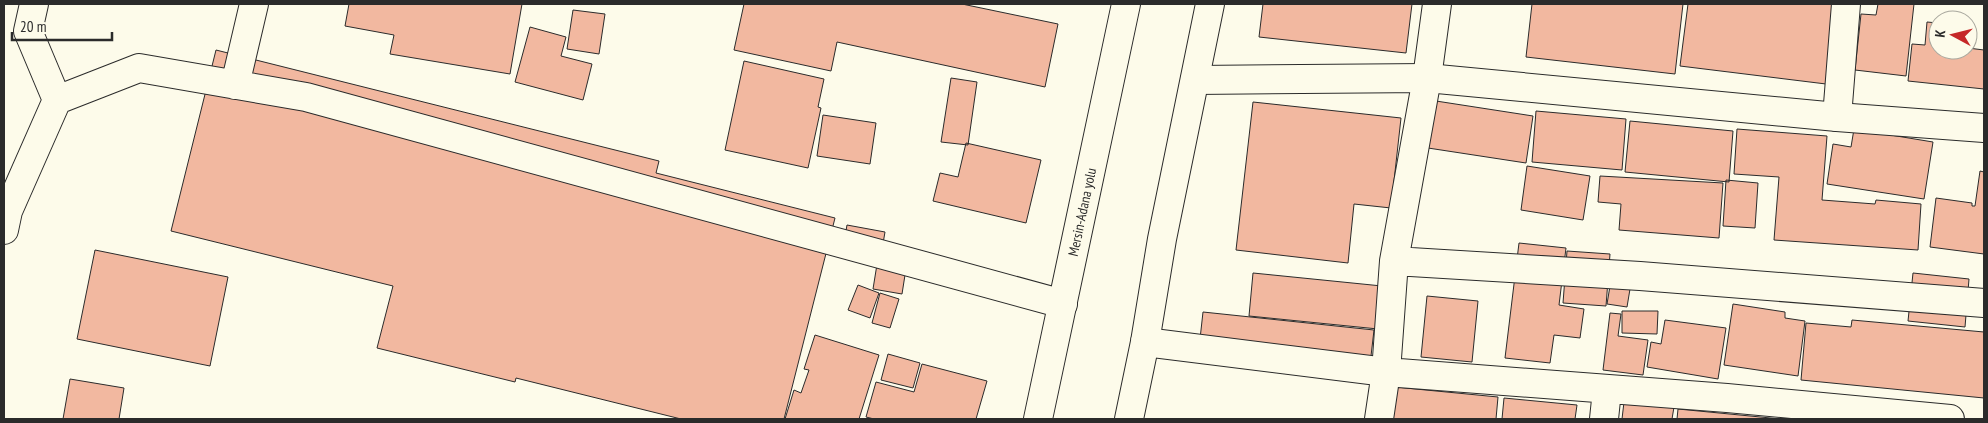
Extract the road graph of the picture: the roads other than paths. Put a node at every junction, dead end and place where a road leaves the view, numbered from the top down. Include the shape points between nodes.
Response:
1 (34, 4) edge
2 (254, 4) edge
3 (1126, 4) edge
4 (1210, 4) edge
5 (1437, 4) edge
6 (1846, 4) edge
7 (1427, 78) junction
8 (1195, 80) junction
9 (235, 85) junction
10 (57, 100) junction
11 (1837, 117) junction
12 (1984, 128) edge
13 (4, 230) edge
14 (1394, 261) junction
15 (1984, 303) edge
16 (1063, 304) junction
17 (1145, 342) junction
18 (1386, 372) junction
19 (1607, 390) junction
20 (1833, 413) edge
21 (1038, 419) edge
22 (1129, 419) edge
23 (1379, 419) edge
24 (1604, 419) edge
25 (1950, 419) edge

1 - 10 main road via 28,31
2 - 9 main road
3 - 16 main road, Mersin-Adana yolu
4 - 8 main road
5 - 7 main road
6 - 11 main road
7 - 8 main road
7 - 11 main road
7 - 14 main road
8 - 17 main road via 1162,239
9 - 10 main road via 139,68
9 - 16 main road via 306,97
10 - 13 main road via 8,210
11 - 12 main road
14 - 15 main road via 1640,276
14 - 18 main road
16 - 21 main road, Mersin-Adana yolu
17 - 18 main road
17 - 22 main road
18 - 19 main road
18 - 23 main road
19 - 20 main road via 1727,398
19 - 24 main road
20 - 25 main road

